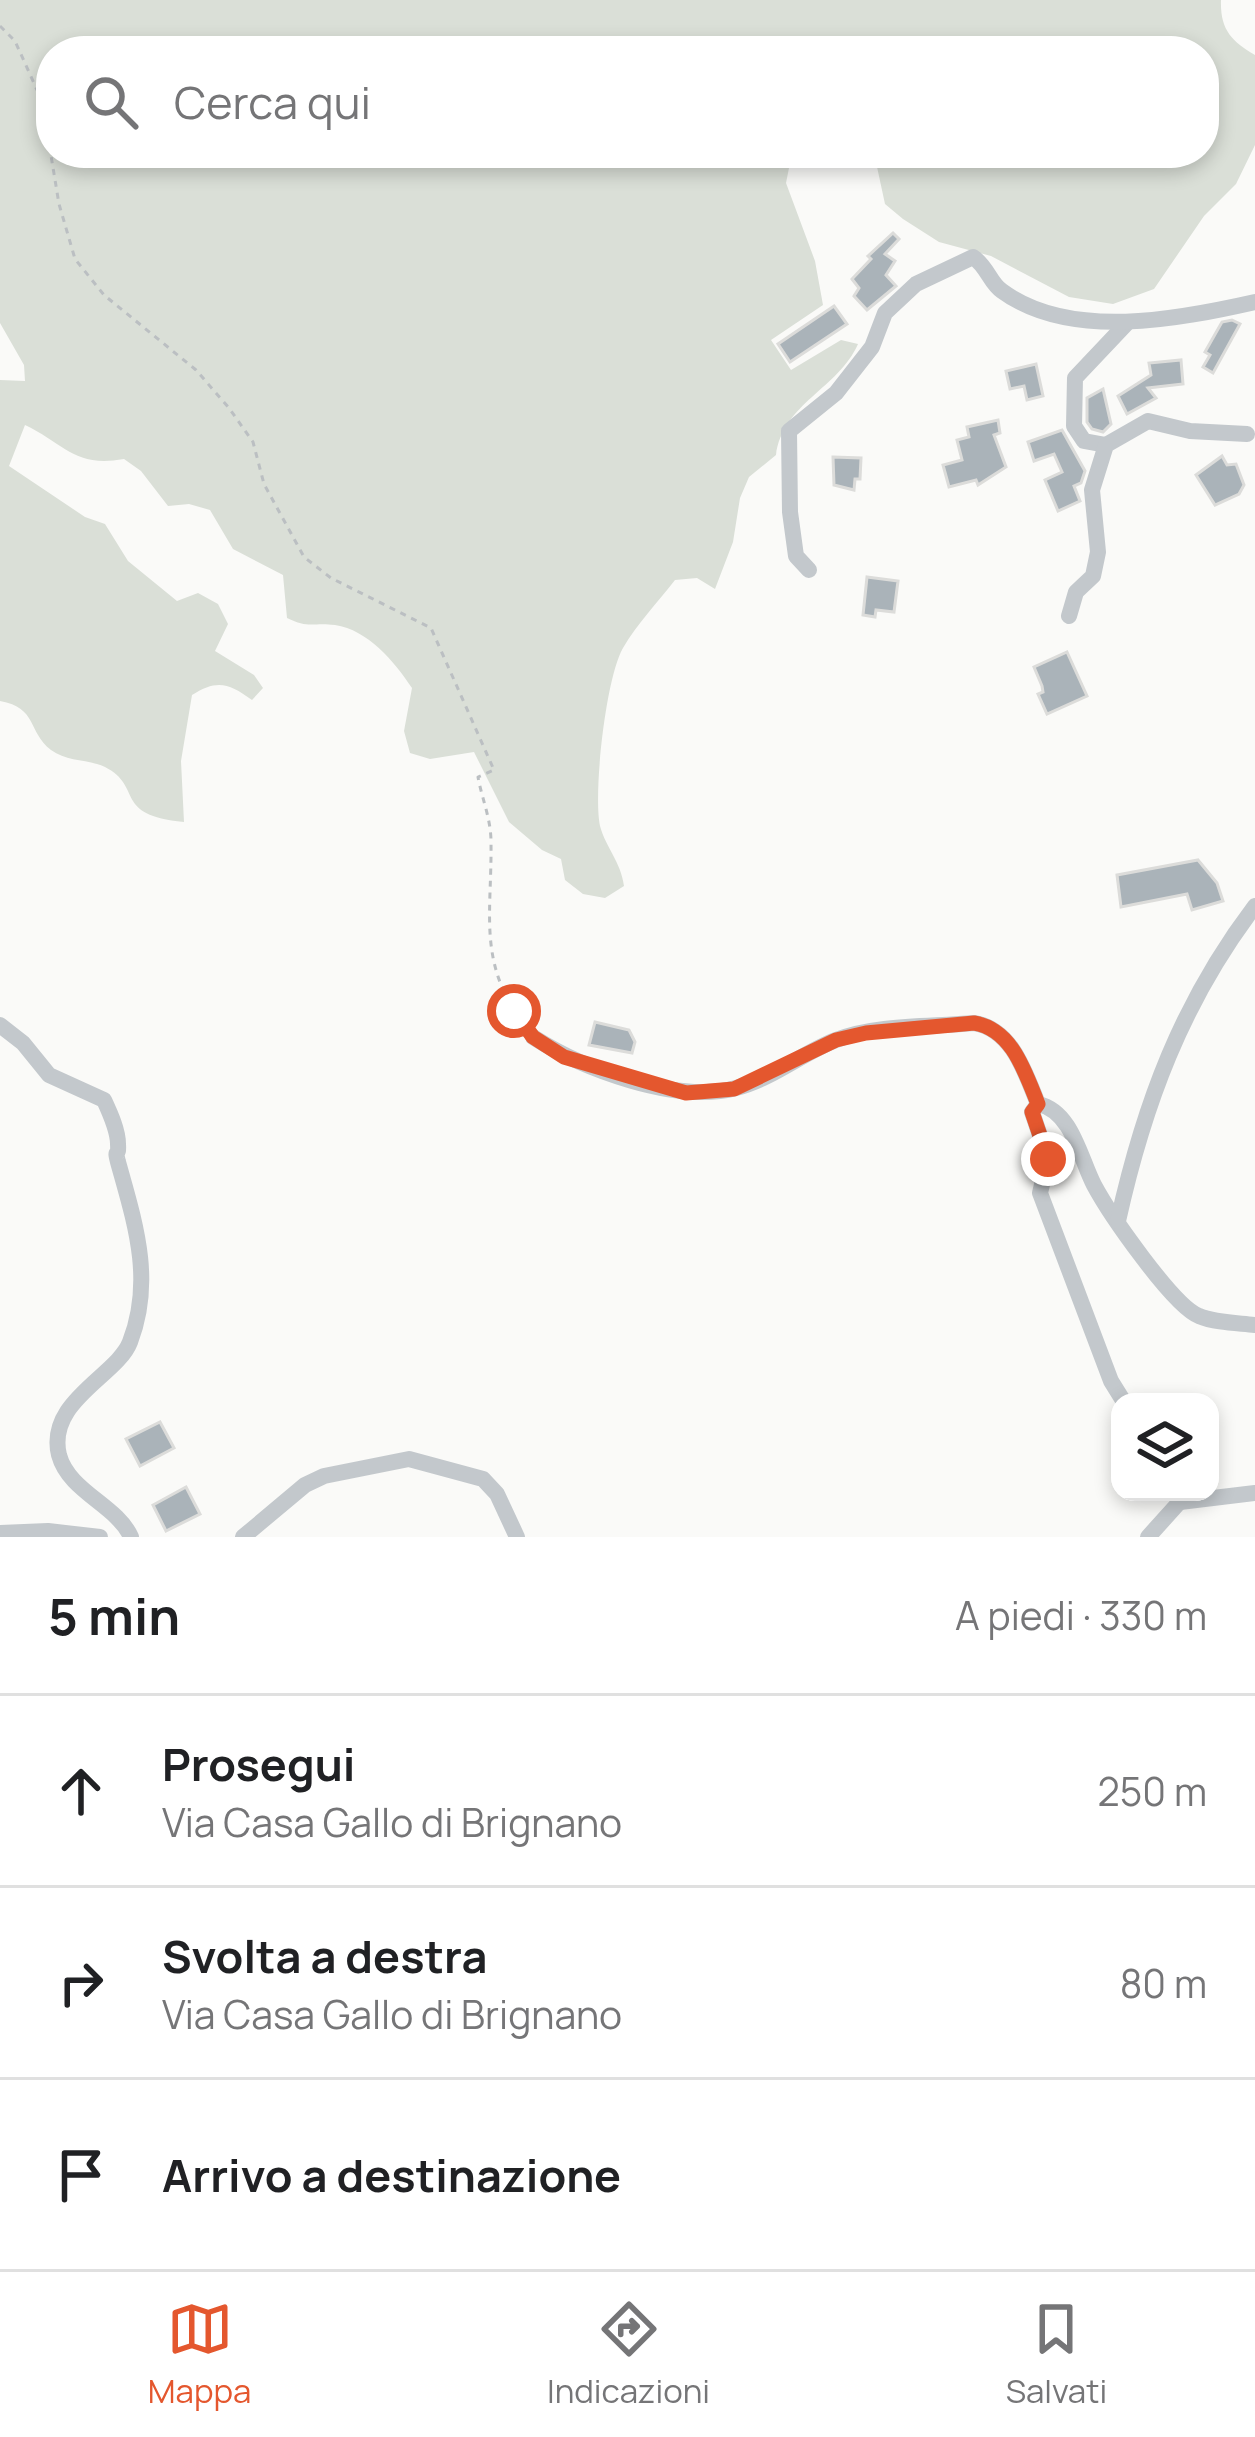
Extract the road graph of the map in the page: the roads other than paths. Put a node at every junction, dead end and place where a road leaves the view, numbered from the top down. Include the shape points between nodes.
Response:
1 (1255, 302) edge
2 (1128, 322) junction
3 (1246, 434) dead end
4 (1106, 445) junction
5 (809, 570) dead end
6 (1069, 616) dead end
7 (1255, 906) edge
8 (0, 1025) edge
9 (533, 1037) road end
10 (1038, 1104) junction
11 (1118, 1221) junction
12 (1255, 1325) edge
13 (1118, 1393) edge
14 (1255, 1493) edge
15 (1219, 1495) edge
16 (1180, 1501) edge
17 (0, 1532) edge
18 (100, 1537) edge
19 (131, 1537) edge
20 (243, 1537) edge
21 (517, 1537) edge
22 (1148, 1537) edge

1 - 2 street
2 - 4 street via 1075,378 1074,426 1084,441
2 - 5 street via 1034,308 998,290 974,257 916,284 885,313 872,347 836,393 789,431 796,556
3 - 4 street via 1148,421
4 - 6 street via 1092,490 1093,576 1076,592
7 - 11 street via 1184,1015 1136,1144
8 - 19 street via 49,1075 104,1100 116,1133 144,1270 130,1342 75,1400 58,1446 73,1478
9 - 10 street via 564,1057 686,1093 734,1089 836,1040 974,1023 1008,1042
10 - 11 street via 1064,1121
10 - 13 street via 1032,1112 1048,1159 1040,1193
11 - 12 street via 1197,1316
14 - 15 street
16 - 22 street
17 - 18 street
20 - 21 street via 324,1476 409,1459 493,1486

